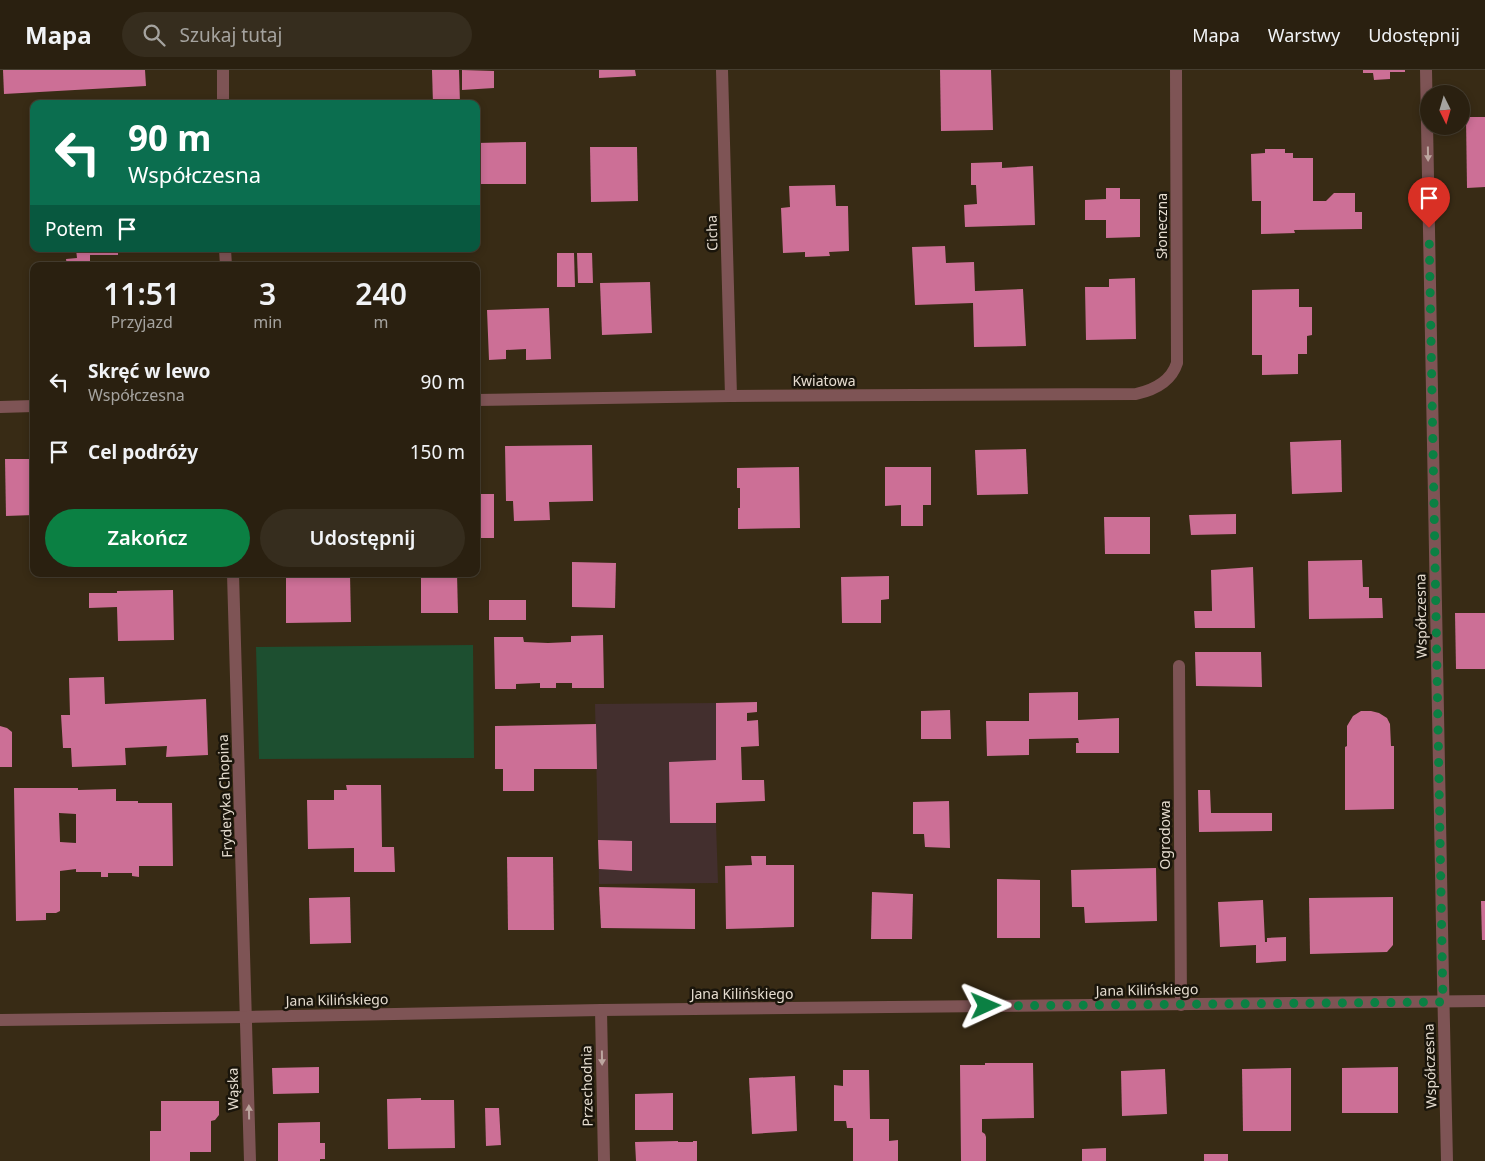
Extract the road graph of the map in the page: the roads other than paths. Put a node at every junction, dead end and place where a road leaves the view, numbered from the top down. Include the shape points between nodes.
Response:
1 (223, 70) edge
2 (722, 70) edge
3 (1176, 70) edge
4 (1426, 70) edge
5 (223, 100) edge
6 (1167, 379) joint
7 (731, 396) junction
8 (480, 400) edge
9 (30, 406) edge
10 (0, 407) edge
11 (233, 577) edge
12 (1179, 666) dead end
13 (1485, 1001) edge
14 (1443, 1002) junction
15 (1181, 1005) junction
16 (601, 1010) junction
17 (247, 1017) junction
18 (0, 1020) edge
19 (250, 1161) edge
20 (604, 1161) edge
21 (1447, 1161) edge

1 - 5 street
2 - 7 street, Cicha
3 - 6 street, Słoneczna via 1178,351 1175,370
4 -> 14 street, Współczesna
6 - 7 street, Kwiatowa via 1148,392 1136,394
7 - 8 street, Kwiatowa
9 - 10 street
11 - 17 street, Fryderyka Chopina
12 - 15 street, Ogrodowa
13 - 14 street, Jana Kilińskiego
14 - 15 street, Jana Kilińskiego
14 - 21 street, Współczesna
15 - 16 street, Jana Kilińskiego
16 - 17 street, Jana Kilińskiego
16 -> 20 street, Przechodnia
17 - 18 street, Jana Kilińskiego
19 -> 17 street, Wąska

